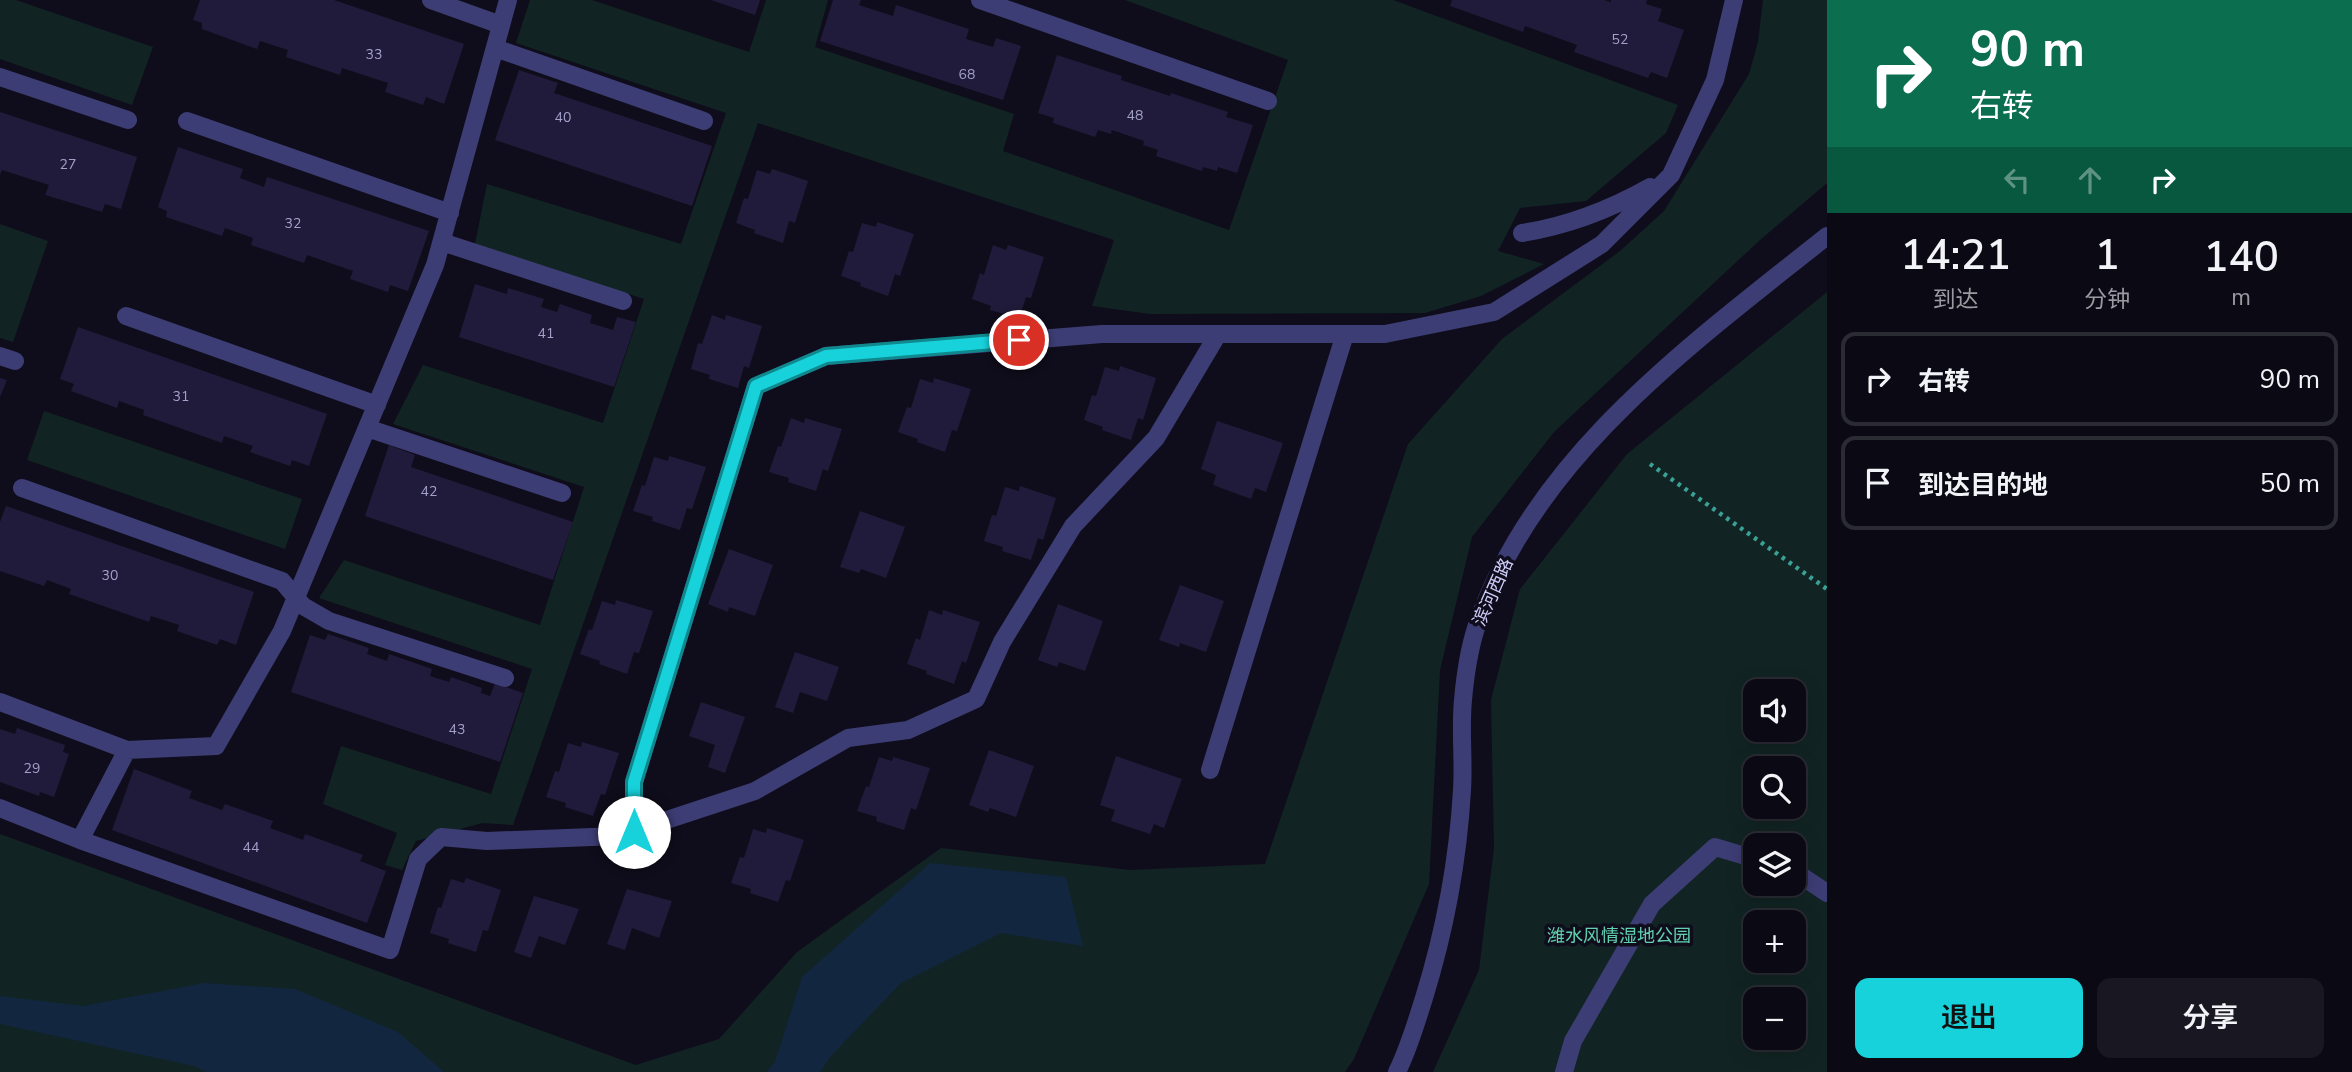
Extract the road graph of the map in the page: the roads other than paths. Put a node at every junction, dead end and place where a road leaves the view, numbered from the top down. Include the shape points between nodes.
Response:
1 (431, 0) edge
2 (508, 0) edge
3 (980, 0) edge
4 (1734, 0) edge
5 (501, 24) junction
6 (495, 48) junction
7 (0, 76) edge
8 (1268, 101) dead end
9 (128, 120) dead end
10 (187, 121) dead end
11 (704, 121) dead end
12 (1671, 175) junction
13 (450, 212) junction
14 (1521, 233) dead end
15 (1827, 236) edge
16 (442, 242) junction
17 (623, 300) dead end
18 (126, 316) dead end
19 (1218, 334) junction
20 (1345, 334) junction
21 (377, 405) junction
22 (367, 428) junction
23 (22, 488) dead end
24 (562, 494) dead end
25 (296, 597) junction
26 (505, 678) dead end
27 (0, 702) edge
28 (127, 750) junction
29 (1210, 770) dead end
30 (0, 808) edge
31 (634, 832) junction
32 (80, 840) junction
33 (1743, 855) edge
34 (1806, 880) edge
35 (1827, 893) edge
36 (1397, 1072) edge
37 (1564, 1072) edge

1 - 5 street
2 - 5 street
3 - 8 street
4 - 12 street via 1715,80
5 - 6 street
6 - 11 street
6 - 13 street
7 - 9 street
10 - 13 street
12 - 14 street via 1590,216
12 - 20 street via 1602,244 1494,312 1385,334
13 - 16 street
15 - 36 street, 滨河西路 via 1677,359 1599,430 1538,504 1498,571 1475,629 1463,702 1454,877 1435,963
16 - 17 street
16 - 21 street
18 - 21 street
19 - 20 street
19 - 31 street via 1156,438 1073,526 1002,642 976,699 908,730 848,738 755,791
19 - 31 street via 1102,334 826,356 756,386 634,782
20 - 29 street
21 - 22 street
22 - 24 street
22 - 25 street
23 - 25 street via 282,581
25 - 26 street via 329,621
25 - 28 street via 282,631 216,746
27 - 28 street
28 - 32 street
30 - 32 street
31 - 32 street via 500,840 441,837 418,859 390,950
33 - 37 street via 1715,847 1652,904 1573,1041
34 - 35 street

